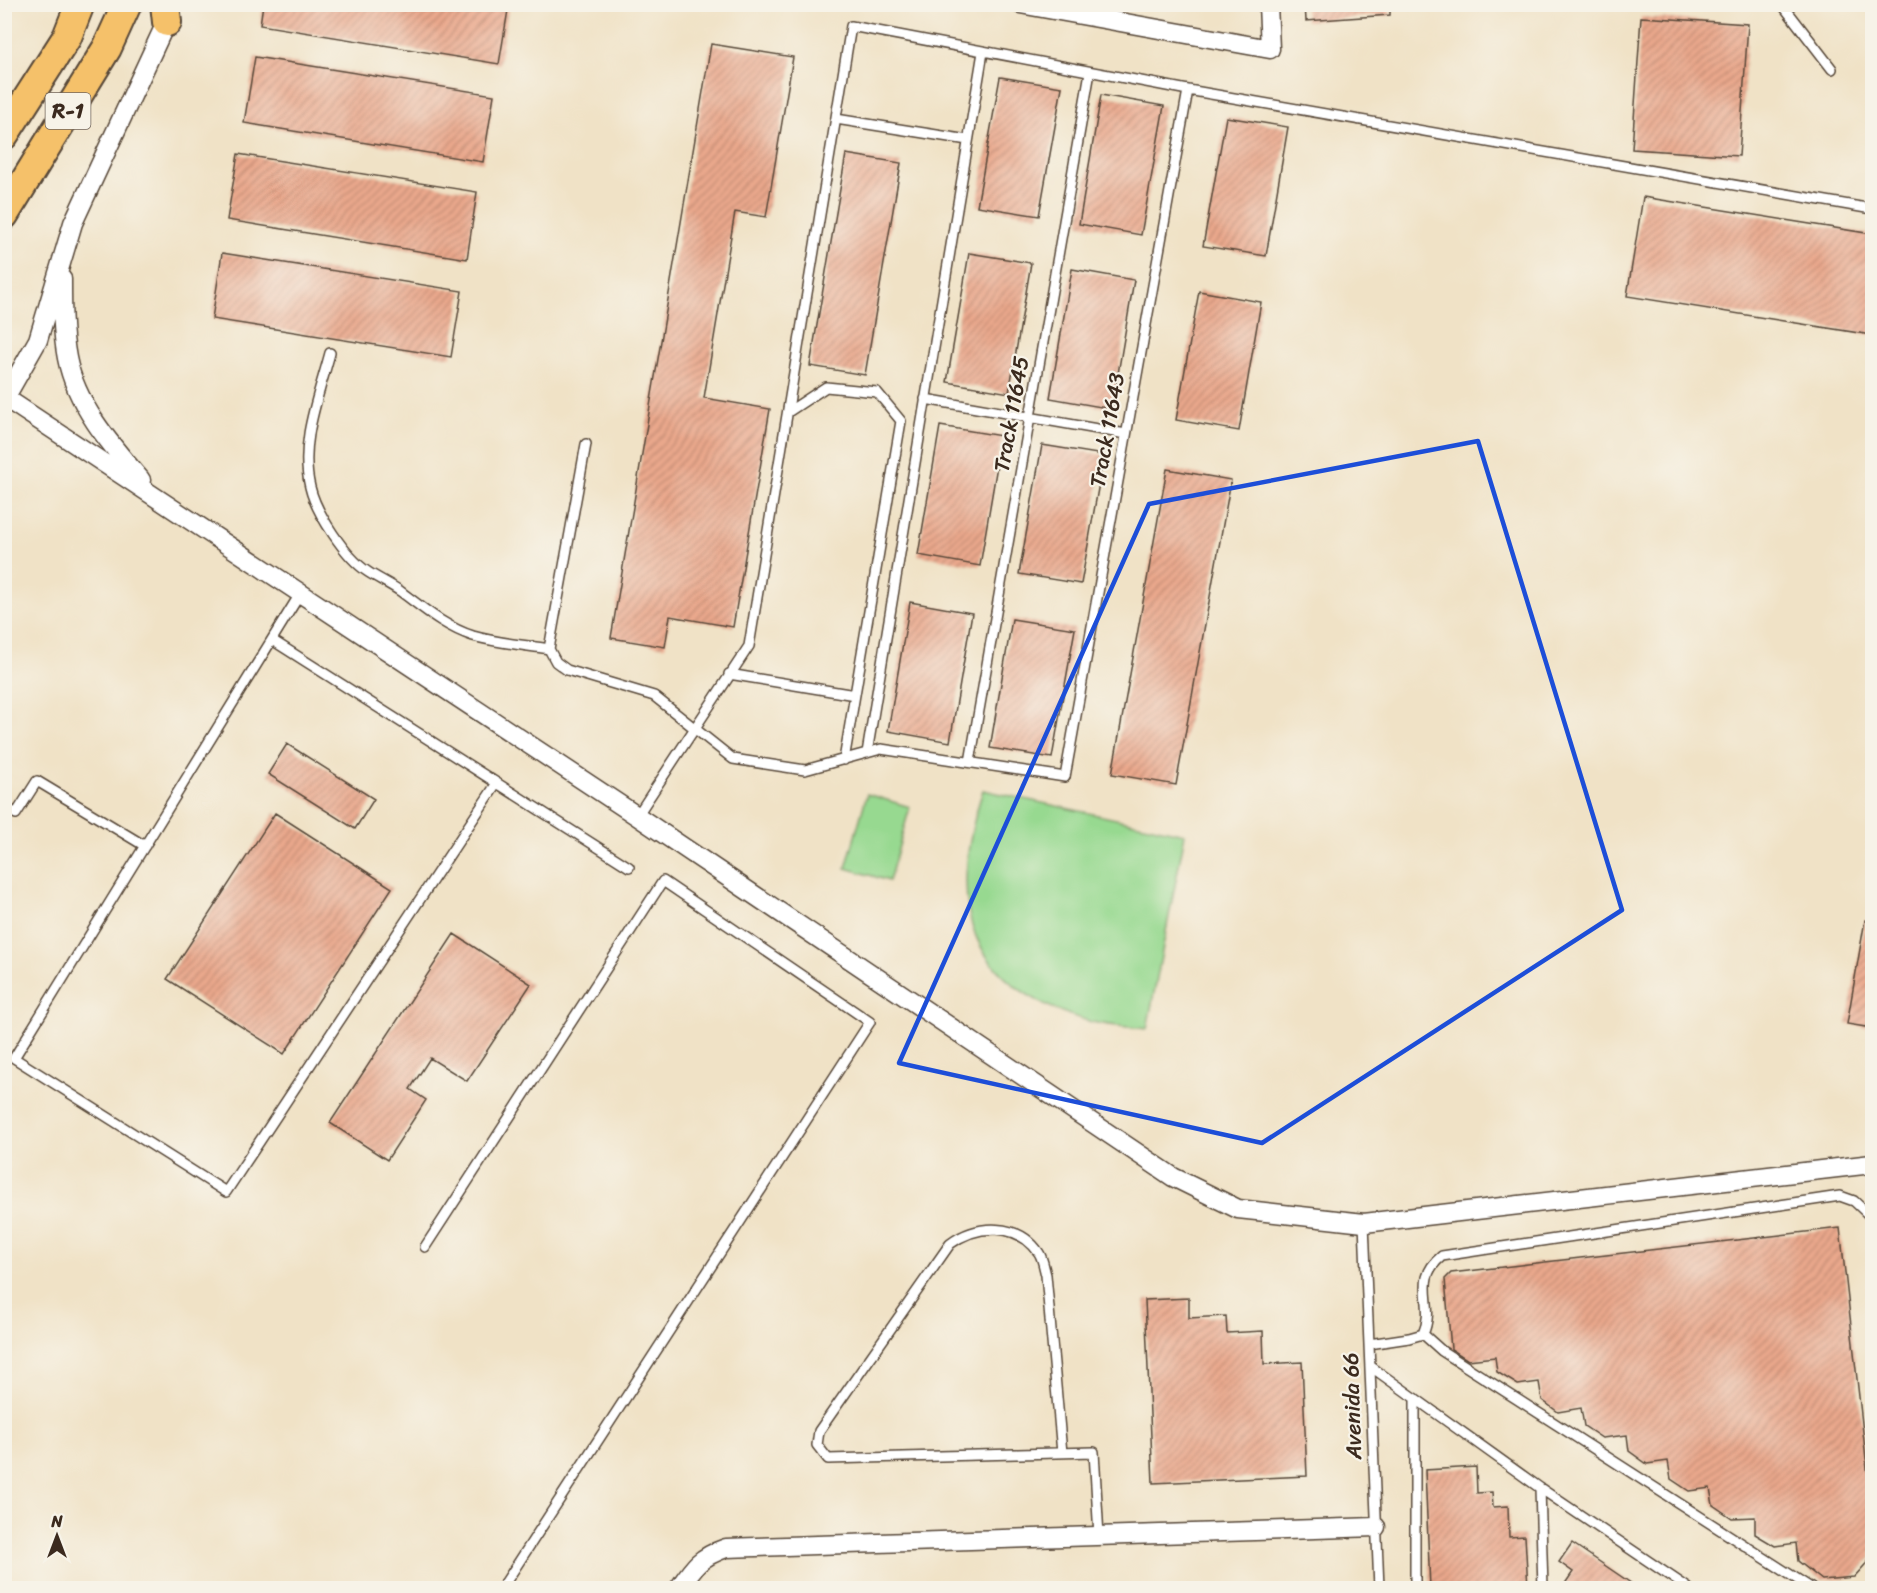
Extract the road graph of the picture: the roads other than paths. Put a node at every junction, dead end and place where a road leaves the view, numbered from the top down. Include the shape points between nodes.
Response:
1 (80, 4) edge
2 (127, 4) edge
3 (1020, 4) edge
4 (1268, 4) edge
5 (1782, 4) edge
6 (168, 10) edge
7 (983, 52) junction
8 (1832, 69) dead end
9 (1090, 72) junction
10 (1188, 90) junction
11 (836, 119) junction
12 (4, 135) edge
13 (968, 140) junction
14 (1872, 209) edge
15 (4, 215) edge
16 (63, 256) junction
17 (330, 353) dead end
18 (5, 398) edge
19 (926, 399) junction
20 (788, 412) junction
21 (1030, 418) junction
22 (1126, 434) junction
23 (586, 444) dead end
24 (158, 499) junction
25 (300, 594) junction
26 (272, 640) junction
27 (549, 649) junction
28 (729, 674) junction
29 (855, 694) junction
30 (693, 727) junction
31 (867, 753) junction
32 (844, 760) junction
33 (970, 762) junction
34 (497, 783) junction
35 (4, 806) edge
36 (637, 816) junction
37 (145, 846) junction
38 (629, 867) dead end
39 (1872, 1164) edge
40 (1872, 1218) edge
41 (1364, 1223) junction
42 (425, 1247) dead end
43 (1423, 1334) junction
44 (1369, 1344) junction
45 (1370, 1366) junction
46 (1415, 1398) junction
47 (1062, 1453) junction
48 (1540, 1488) junction
49 (1376, 1527) junction
50 (1099, 1536) junction
51 (502, 1588) edge
52 (680, 1588) edge
53 (1379, 1588) edge
54 (1414, 1588) edge
55 (1543, 1588) edge
56 (1688, 1588) edge
57 (1811, 1588) edge

1 - 12 main road, R-1 via 67,37
2 - 15 main road, R-1 via 107,48
3 - 4 street via 1270,49
5 - 8 lane
6 - 16 street via 73,223
7 - 9 lane
7 - 11 lane via 851,26
7 - 13 lane
9 - 10 lane
9 - 21 lane, Track 11645
10 - 14 lane
10 - 22 lane, Track 11643
11 - 13 lane
11 - 20 lane
13 - 19 lane
16 - 18 street via 38,340
16 - 24 street via 62,310 67,359 82,400 110,444
17 - 27 lane via 307,459 310,487 320,511 346,550 366,571 449,627 474,636
18 - 24 street
19 - 21 lane
19 - 31 lane
20 - 28 lane via 748,646
20 - 29 lane via 826,387 877,392 901,421
21 - 22 lane
21 - 33 lane, Track 11645
22 - 33 lane, Track 11643 via 1065,777
23 - 27 lane
24 - 25 street
25 - 26 lane
25 - 36 street
26 - 34 lane
26 - 37 lane
27 - 30 lane via 556,662 567,670 654,696
28 - 29 lane
28 - 30 lane
29 - 32 lane
30 - 32 lane via 733,759 805,770
30 - 36 lane
31 - 32 lane
31 - 33 lane via 881,749
34 - 37 lane via 226,1192 14,1058
34 - 38 lane
35 - 37 lane via 16,814 37,781
36 - 41 street via 1173,1177 1238,1209
39 - 41 street
40 - 43 lane via 1866,1209 1840,1196 1442,1257 1426,1275 1429,1312
41 - 44 lane, Avenida 66
42 - 51 lane via 663,881 870,1022
43 - 44 lane
43 - 57 lane via 1442,1352
44 - 45 lane, Avenida 66
45 - 46 lane
45 - 49 lane, Avenida 66
46 - 48 lane
46 - 54 lane
47 - 47 lane via 828,1459 817,1445 819,1431 950,1244 963,1234 982,1228 1006,1230 1029,1242 1040,1255 1046,1275
47 - 50 lane via 1095,1452
48 - 55 lane
48 - 56 lane
49 - 50 street
49 - 53 lane, Avenida 66
50 - 52 street via 726,1548 706,1555

